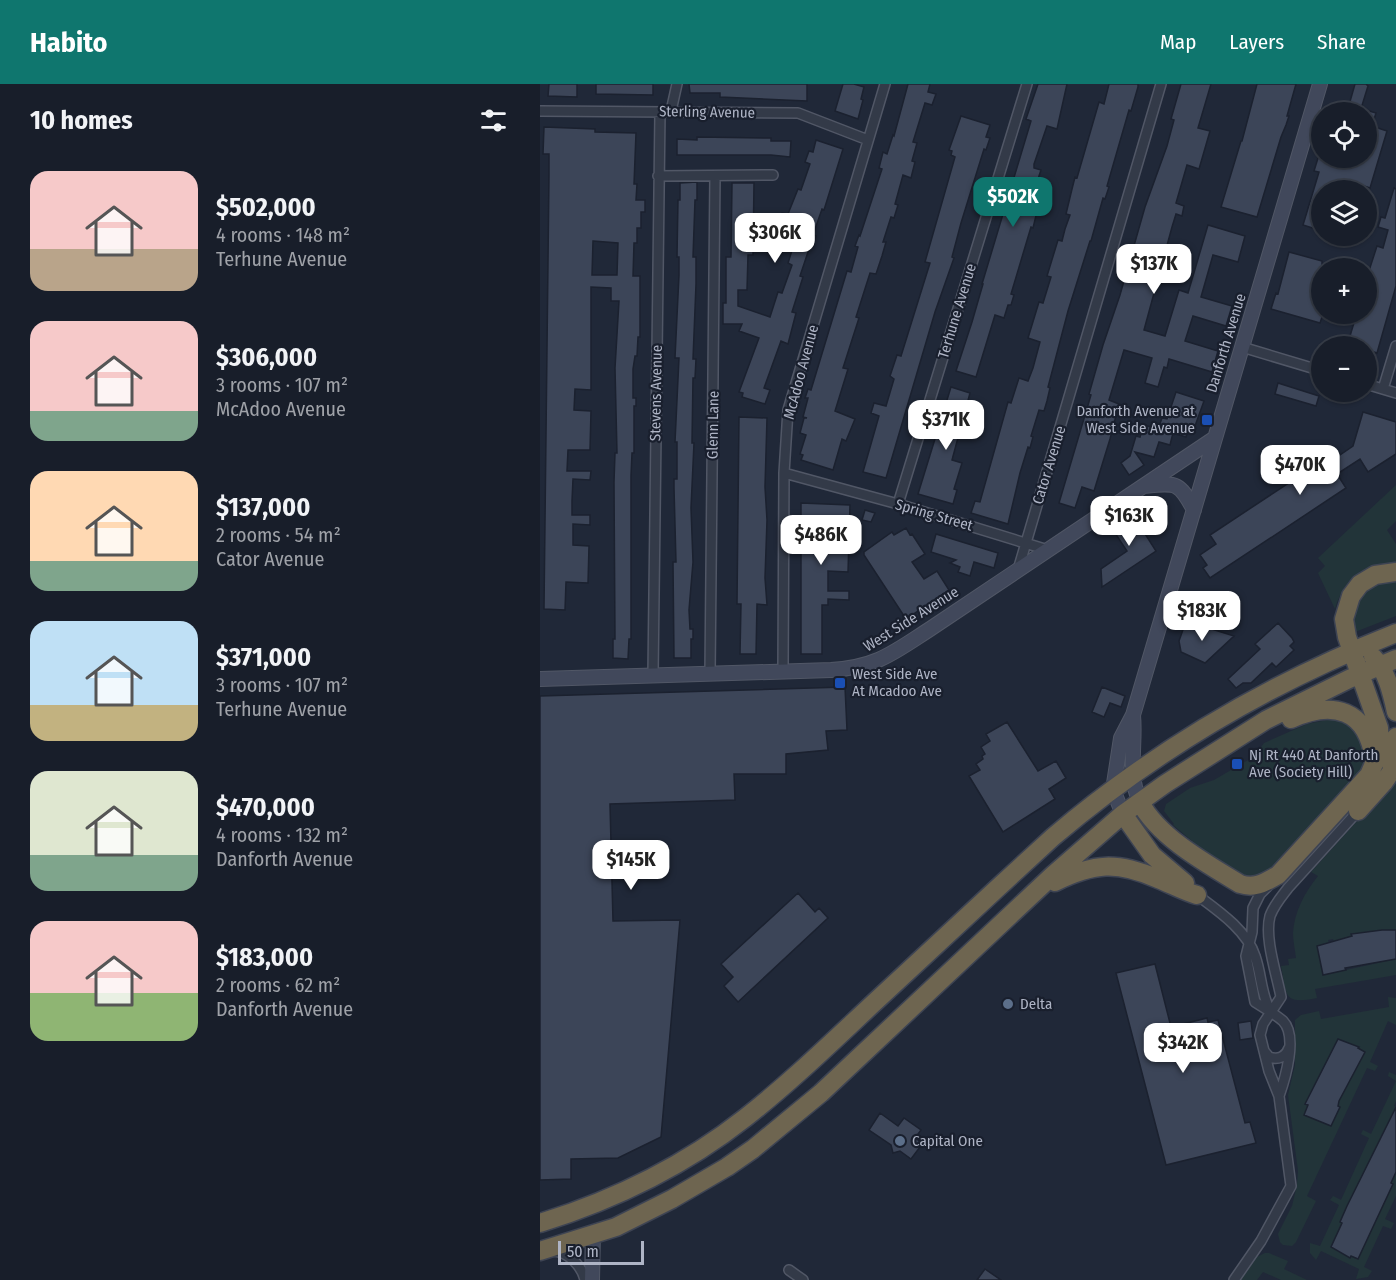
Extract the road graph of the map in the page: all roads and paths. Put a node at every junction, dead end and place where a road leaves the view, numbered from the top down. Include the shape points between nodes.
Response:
1 (677, 84) edge
2 (885, 84) edge
3 (1027, 84) edge
4 (1161, 84) edge
5 (1320, 84) edge
6 (540, 111) edge
7 (671, 111) junction
8 (660, 112) junction
9 (868, 140) junction
10 (773, 175) dead end
11 (658, 176) junction
12 (716, 176) junction
13 (1396, 346) edge
14 (1242, 347) junction
15 (1311, 368) edge
16 (1377, 387) edge
17 (1383, 389) junction
18 (1396, 393) edge
19 (1215, 438) junction
20 (784, 473) junction
21 (1142, 486) junction
22 (898, 504) junction
23 (1194, 510) junction
24 (1026, 542) junction
25 (1048, 550) junction
26 (1018, 570) junction
27 (1396, 572) edge
28 (1396, 633) edge
29 (1352, 651) junction
30 (1388, 663) edge
31 (783, 671) junction
32 (710, 673) junction
33 (653, 675) junction
34 (1360, 675) junction
35 (540, 679) edge
36 (1396, 712) edge
37 (1133, 716) junction
38 (1396, 737) edge
39 (1226, 747) junction
40 (1374, 765) junction
41 (1394, 767) edge
42 (1133, 775) junction
43 (1113, 790) junction
44 (1140, 802) junction
45 (1358, 811) joint
46 (1123, 814) junction
47 (1278, 875) junction
48 (1039, 889) junction
49 (1197, 895) junction
50 (1249, 945) junction
51 (1277, 977) junction
52 (1260, 981) junction
53 (1271, 1013) junction
54 (1290, 1047) junction
55 (1264, 1051) junction
56 (1279, 1096) junction
57 (761, 1105) junction
58 (540, 1223) edge
59 (593, 1233) junction
60 (540, 1251) edge
61 (789, 1270) dead end
62 (585, 1280) edge
63 (592, 1280) edge
64 (803, 1280) edge
65 (1234, 1280) edge

1 - 7 street
2 - 9 street, McAdoo Avenue
3 - 22 street, Terhune Avenue
4 - 24 street, Cator Avenue
5 - 14 main road, Danforth Avenue
6 - 8 street, Sterling Avenue
7 - 8 street, Sterling Avenue
7 - 9 street, Sterling Avenue via 798,113
8 - 11 street, Stevens Avenue
9 - 20 street, McAdoo Avenue via 788,410
10 - 12 street
11 - 12 street
11 - 33 street, Stevens Avenue
12 - 32 street, Glenn Lane
13 - 17 street
14 - 15 street
14 - 19 main road, Danforth Avenue
16 - 17 street
17 - 18 street
19 - 21 main road, West Side Avenue
19 - 23 main road, Danforth Avenue
20 - 22 street, Spring Street
20 - 31 street, McAdoo Avenue
21 - 23 main road via 1179,487
21 - 25 main road, West Side Avenue
22 - 24 street, Spring Street
23 - 37 main road, Danforth Avenue
24 - 25 street, Spring Street
24 - 26 street, Cator Avenue
25 - 26 main road, West Side Avenue
26 - 31 main road, West Side Avenue via 876,662 853,669
27 - 29 highway via 1375,575 1360,584 1351,596 1344,619
28 - 29 highway
29 - 30 highway
29 - 34 highway
29 - 42 highway via 1234,710
30 - 34 highway
30 - 36 highway
31 - 32 main road, West Side Avenue
32 - 33 main road, West Side Avenue
33 - 35 main road, West Side Avenue
34 - 39 highway via 1266,720
34 - 40 highway via 1381,739
37 - 42 main road, Danforth Avenue
37 - 43 main road, Danforth Avenue via 1121,738
38 - 41 highway via 1391,762
39 - 40 highway via 1313,710 1335,710 1349,714 1363,728 1370,741
39 - 44 highway
40 - 47 highway via 1366,779
41 - 45 highway
42 - 43 highway
42 - 44 main road, Danforth Avenue
43 - 46 main road
43 - 57 highway via 1053,837
44 - 46 highway
44 - 47 highway via 1174,840 1240,884 1260,885
45 - 51 street via 1274,907 1269,932
46 - 48 highway
46 - 49 highway via 1152,855
47 - 50 street via 1253,908
48 - 49 highway via 1085,869 1114,866
48 - 59 highway via 821,1093 753,1149 672,1199 616,1227
49 - 50 street via 1230,921
50 - 52 street via 1255,954
50 - 53 street via 1246,956 1255,1002
51 - 52 street via 1268,983
51 - 53 street via 1281,997
52 - 53 street
53 - 54 street via 1287,1027
53 - 55 street via 1261,1029
54 - 55 street via 1288,1053 1278,1058 1269,1057
54 - 56 street via 1286,1079
55 - 56 street
56 - 65 street via 1291,1186
57 - 58 highway via 711,1143 657,1175 601,1202
57 - 59 highway via 711,1156 612,1209
59 - 60 highway
59 - 63 main road
60 - 62 street via 557,1250 573,1259
61 - 64 street

